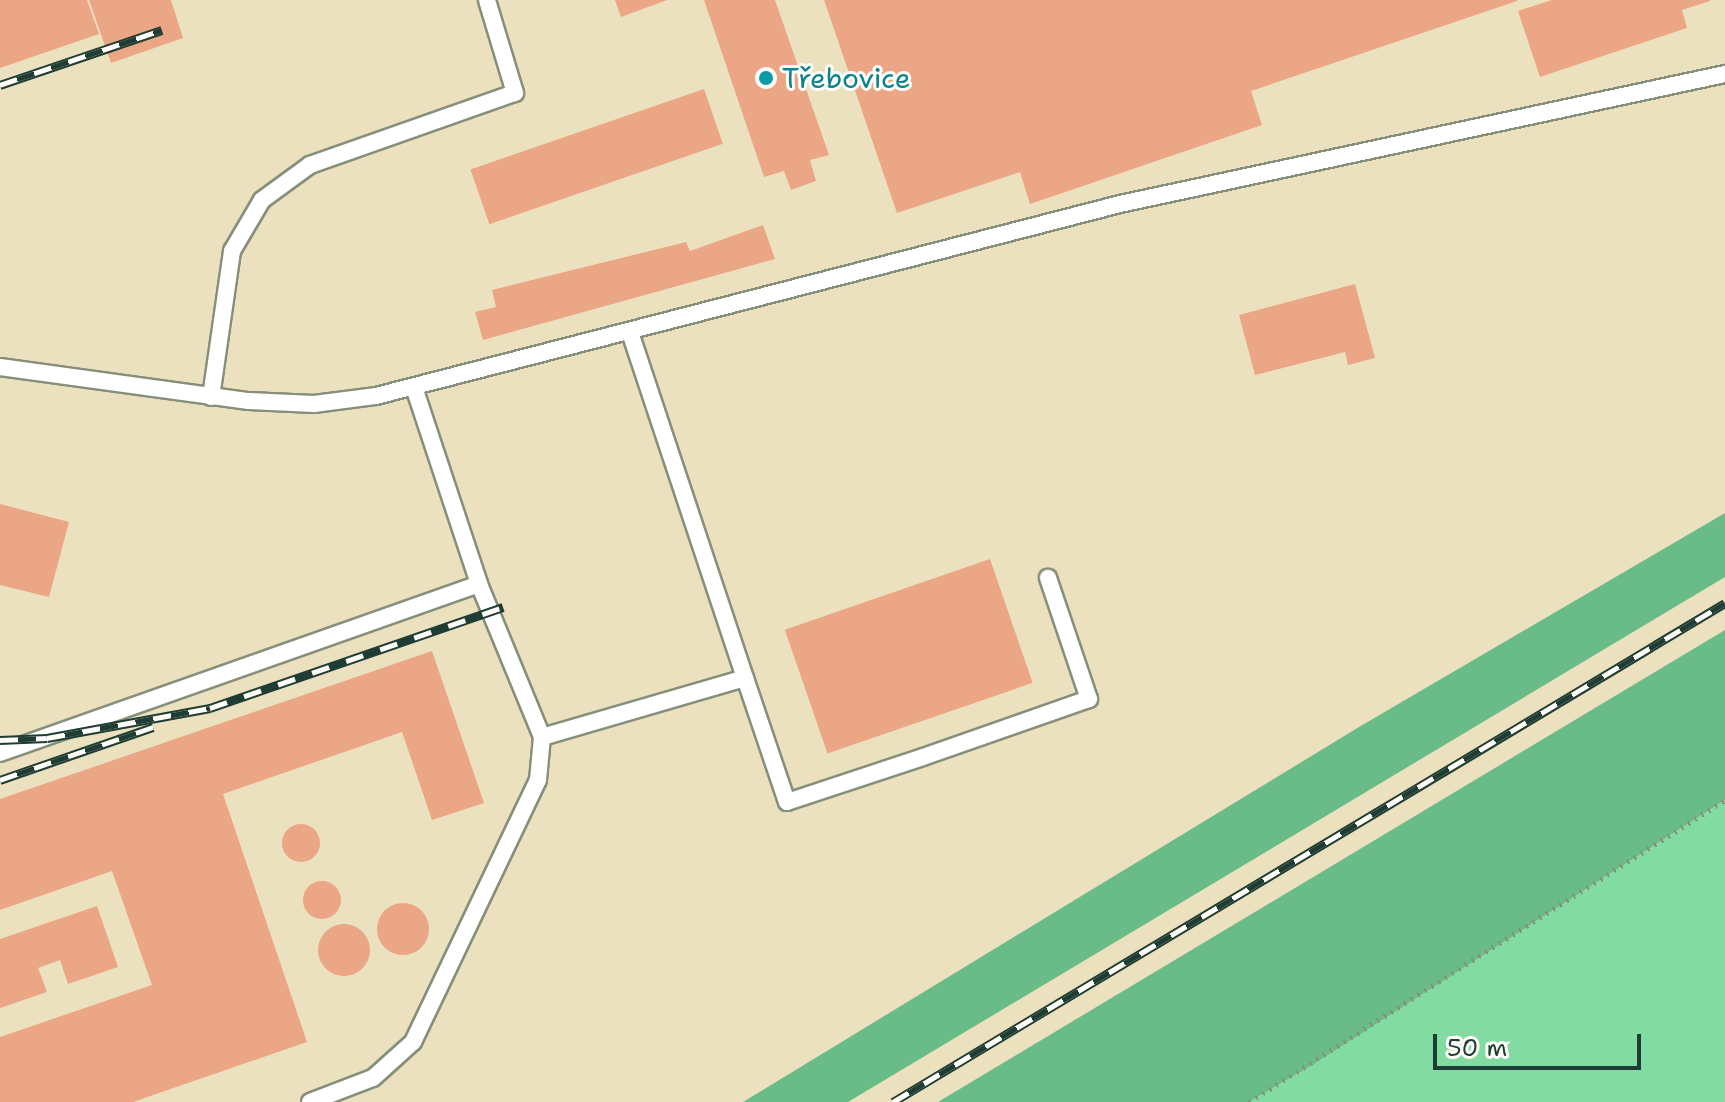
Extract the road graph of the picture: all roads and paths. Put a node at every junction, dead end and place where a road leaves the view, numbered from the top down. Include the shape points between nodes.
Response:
1 (487, 0) edge
2 (1725, 74) edge
3 (630, 332) junction
4 (0, 367) edge
5 (414, 387) junction
6 (211, 397) junction
7 (1048, 578) dead end
8 (479, 584) junction
9 (745, 678) junction
10 (542, 737) junction
11 (0, 753) edge
12 (1725, 800) edge
13 (310, 1102) edge
14 (1249, 1102) edge

1 - 6 lane via 515,93 333,155 290,175 269,193 232,251
2 - 3 lane via 1135,201
3 - 5 lane
3 - 9 lane
4 - 6 lane
5 - 6 lane via 314,404
5 - 8 lane
7 - 9 lane via 1089,699 787,802
8 - 10 lane
8 - 11 lane
9 - 10 lane
10 - 13 lane via 538,780 413,1042 373,1078
12 - 14 path

